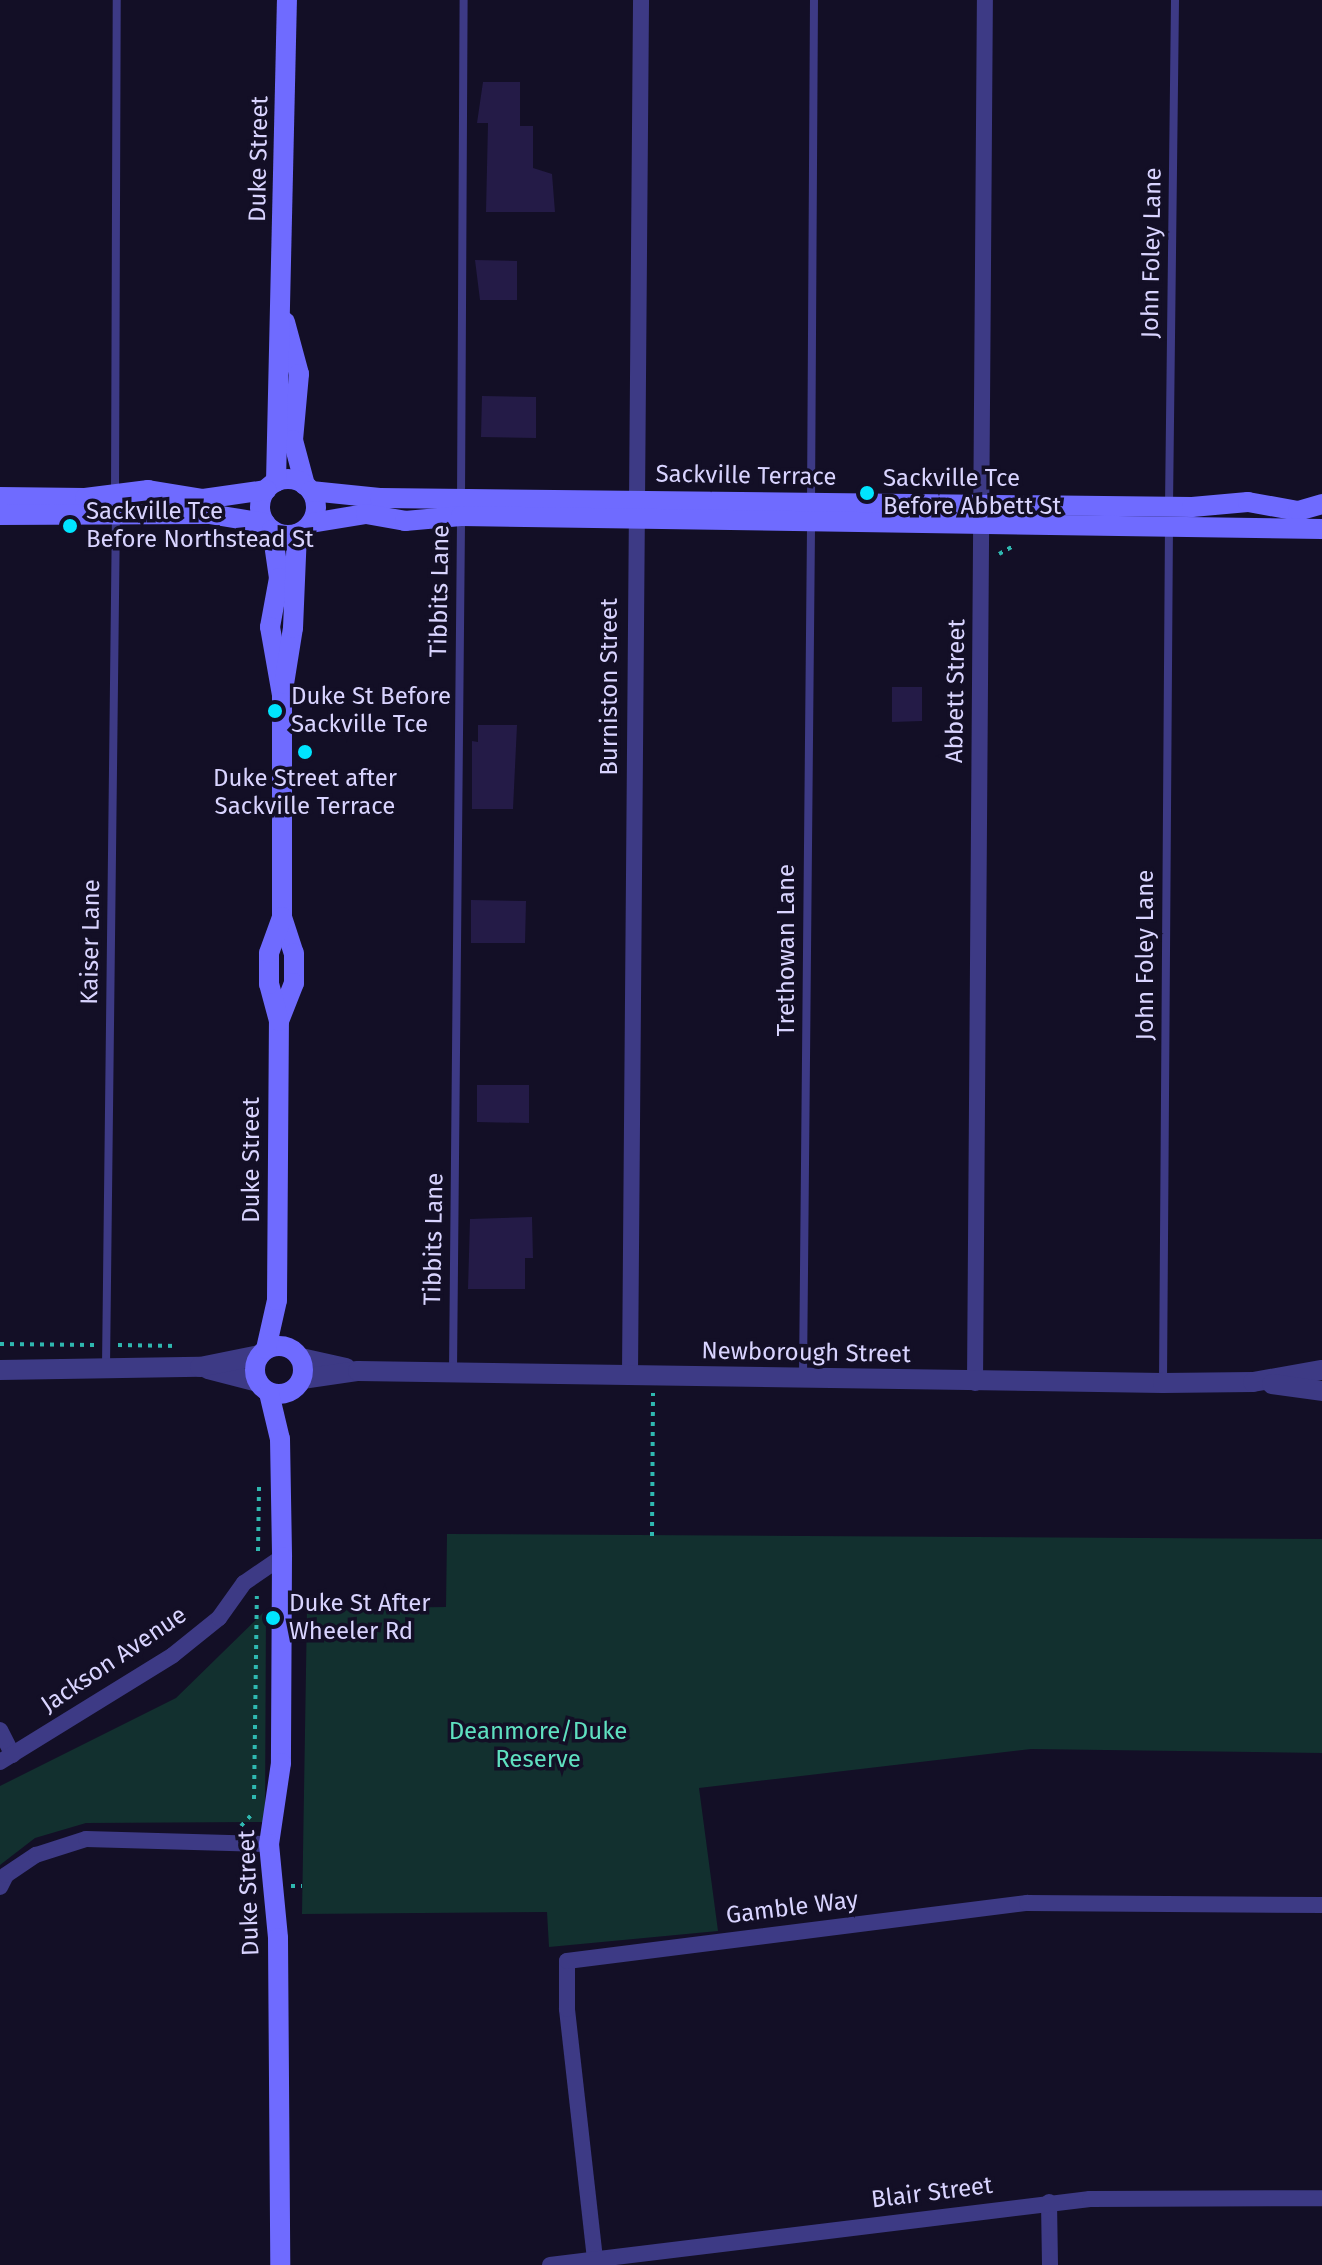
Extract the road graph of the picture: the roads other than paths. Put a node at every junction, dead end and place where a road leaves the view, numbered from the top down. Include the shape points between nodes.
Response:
1 (117, 0) edge
2 (287, 0) edge
3 (464, 0) edge
4 (641, 0) edge
5 (814, 0) edge
6 (985, 0) edge
7 (1175, 0) edge
8 (284, 318) junction
9 (271, 486) junction
10 (308, 488) junction
11 (115, 495) junction
12 (0, 497) edge
13 (1322, 504) edge
14 (985, 505) junction
15 (1169, 506) junction
16 (461, 507) junction
17 (635, 510) junction
18 (811, 512) junction
19 (0, 515) edge
20 (116, 517) junction
21 (983, 526) junction
22 (268, 527) junction
23 (1169, 528) junction
24 (304, 529) junction
25 (1322, 529) edge
26 (282, 695) junction
27 (277, 1300) junction
28 (263, 1352) junction
29 (298, 1354) junction
30 (106, 1367) junction
31 (200, 1367) junction
32 (0, 1370) edge
33 (1322, 1370) edge
34 (358, 1371) junction
35 (453, 1374) junction
36 (630, 1374) junction
37 (803, 1379) junction
38 (1253, 1382) junction
39 (975, 1383) junction
40 (1163, 1383) junction
41 (296, 1386) junction
42 (264, 1387) junction
43 (1322, 1391) edge
44 (280, 1439) junction
45 (282, 1557) junction
46 (0, 1730) edge
47 (7, 1759) edge
48 (269, 1844) junction
49 (0, 1887) edge
50 (1322, 1905) edge
51 (1322, 2198) edge
52 (1049, 2202) junction
53 (595, 2259) junction
54 (276, 2260) edge
55 (550, 2265) edge
56 (1050, 2265) edge

1 - 11 lane
2 - 8 main road, Duke Street
3 - 16 lane, Tibbits Lane
4 - 17 street, Burniston Street
5 - 18 lane, Trethowan Lane
6 - 14 street, Abbett Street
7 - 15 lane, John Foley Lane
8 - 9 main road, Duke Street
8 - 10 main road, Duke Street via 299,374 293,440
9 - 10 main road
9 - 11 main road via 215,499 148,490
9 - 22 main road via 260,507
10 - 16 main road, Sackville Terrace via 348,497
10 - 24 main road via 317,507
11 - 12 main road
13 - 15 main road, Sackville Terrace via 1298,511 1248,502
14 - 15 main road, Sackville Terrace
14 - 18 main road, Sackville Terrace
14 - 21 street, Abbett Street
16 - 17 main road, Sackville Terrace
16 - 24 main road, Sackville Terrace via 405,521 366,514
16 - 35 lane, Tibbits Lane
17 - 18 main road, Sackville Terrace
17 - 36 street, Burniston Street
18 - 21 main road, Sackville Terrace
18 - 37 lane, Trethowan Lane
19 - 20 main road
20 - 22 main road via 209,514
20 - 30 lane, Kaiser Lane
21 - 23 main road, Sackville Terrace
21 - 39 street, Abbett Street
22 - 24 main road
22 - 26 main road, Duke Street via 279,578 270,627
23 - 25 main road, Sackville Terrace via 1254,524
23 - 40 lane, John Foley Lane
24 - 26 main road, Duke Street
26 - 27 main road, Duke Street via 282,917 294,953 294,983 279,1021
27 - 28 main road, Duke Street
27 - 29 main road, Duke Street
28 - 29 main road
28 - 31 street
28 - 42 main road, Duke Street
29 - 34 street, Newborough Street
29 - 41 main road, Duke Street
30 - 31 street
30 - 32 street
31 - 42 street
33 - 38 street, Newborough Street
34 - 35 street, Newborough Street
34 - 41 street, Newborough Street
35 - 36 street, Newborough Street
36 - 37 street, Newborough Street
37 - 39 street, Newborough Street
38 - 40 street, Newborough Street
38 - 43 street, Newborough Street
39 - 40 street, Newborough Street
41 - 42 main road
41 - 44 main road, Duke Street
42 - 44 main road, Duke Street
44 - 45 main road, Duke Street
45 - 47 street, Jackson Avenue via 173,1655
45 - 48 main road, Duke Street via 281,1763
46 - 47 street
48 - 49 street via 86,1839 36,1855 6,1875
48 - 54 main road, Duke Street via 276,1886
50 - 53 street, Gamble Way via 1027,1903 567,1961 567,2009
51 - 52 street, Blair Street
52 - 53 street, Blair Street
52 - 56 street
53 - 55 street, Blair Street

